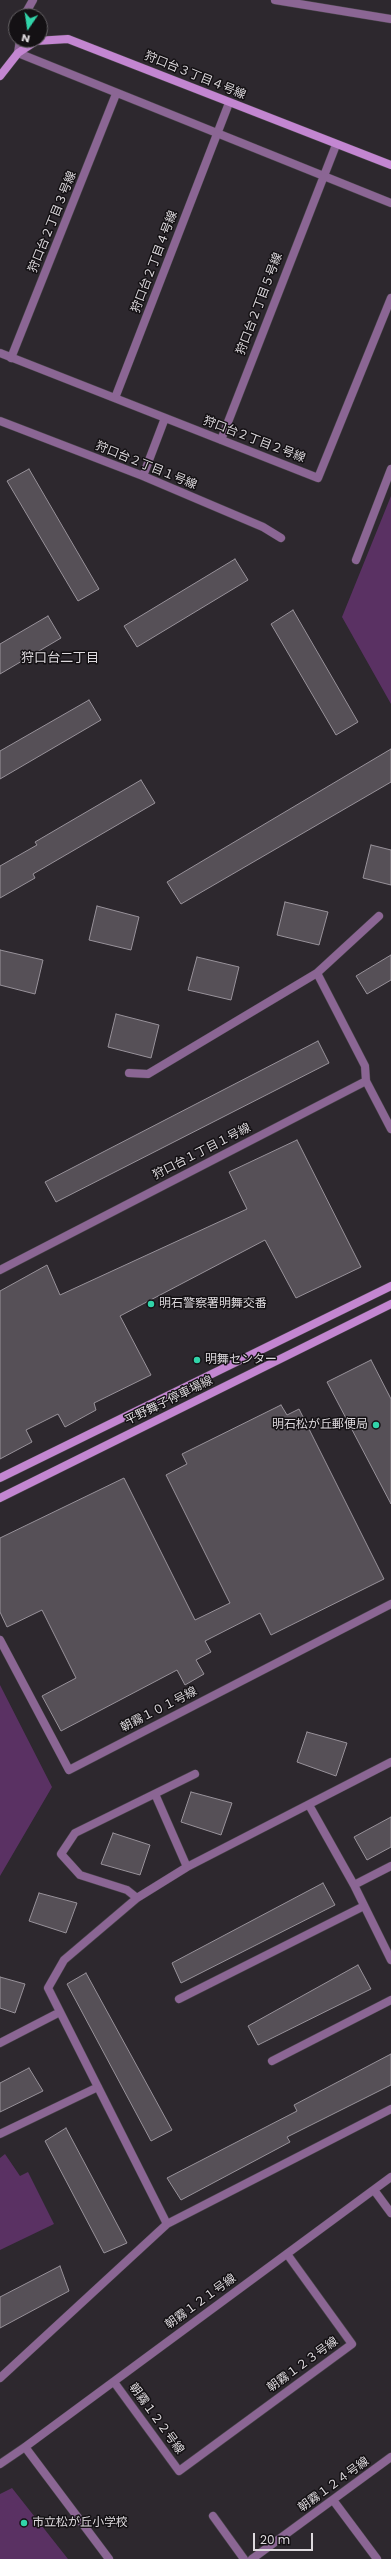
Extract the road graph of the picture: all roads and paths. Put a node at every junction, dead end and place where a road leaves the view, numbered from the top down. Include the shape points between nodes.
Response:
1 (275, 0) edge
2 (391, 19) edge
3 (19, 48) edge
4 (18, 53) junction
5 (0, 76) edge
6 (116, 94) junction
7 (229, 103) junction
8 (219, 134) junction
9 (336, 145) junction
10 (391, 165) edge
11 (323, 177) junction
12 (391, 203) edge
13 (391, 298) edge
14 (0, 353) edge
15 (11, 358) junction
16 (115, 398) junction
17 (165, 418) junction
18 (0, 421) edge
19 (220, 440) junction
20 (391, 469) edge
21 (143, 476) junction
22 (281, 538) dead end
23 (356, 560) dead end
24 (379, 916) dead end
25 (317, 973) junction
26 (129, 1073) dead end
27 (366, 1081) junction
28 (391, 1129) edge
29 (0, 1270) edge
30 (391, 1286) edge
31 (391, 1304) edge
32 (0, 1478) edge
33 (0, 1498) edge
34 (391, 1604) edge
35 (0, 1640) edge
36 (391, 1762) edge
37 (195, 1774) dead end
38 (155, 1794) junction
39 (309, 1805) junction
40 (391, 1866) edge
41 (187, 1867) junction
42 (354, 1885) junction
43 (137, 1898) junction
44 (364, 1906) junction
45 (391, 1960) edge
46 (179, 1999) dead end
47 (391, 2000) edge
48 (60, 2012) junction
49 (0, 2043) edge
50 (272, 2061) dead end
51 (98, 2087) junction
52 (391, 2110) edge
53 (0, 2134) edge
54 (391, 2177) edge
55 (374, 2190) junction
56 (391, 2213) edge
57 (167, 2224) junction
58 (287, 2254) junction
59 (0, 2378) edge
60 (114, 2382) junction
61 (25, 2447) junction
62 (391, 2457) edge
63 (0, 2464) edge
64 (179, 2471) joint
65 (333, 2500) junction
66 (213, 2516) dead end
67 (109, 2559) edge
68 (244, 2559) edge
69 (252, 2559) edge
70 (377, 2559) edge

1 - 2 street
3 - 4 street
4 - 5 main road, 狩口台３丁目４号線
4 - 6 street
4 - 7 main road, 狩口台３丁目４号線 via 36,41 68,39
6 - 8 street
6 - 15 street, 狩口台２丁目３号線
7 - 8 street, 狩口台２丁目４号線
7 - 9 main road, 狩口台３丁目４号線
8 - 11 street
8 - 16 street, 狩口台２丁目４号線
9 - 10 main road, 狩口台３丁目４号線
9 - 11 street, 狩口台２丁目５号線
11 - 12 street
11 - 19 street, 狩口台２丁目５号線
13 - 19 street, 狩口台２丁目２号線 via 318,478
14 - 15 street, 狩口台２丁目２号線
15 - 16 street, 狩口台２丁目２号線
16 - 17 street, 狩口台２丁目２号線
17 - 19 street, 狩口台２丁目２号線
17 - 21 street
18 - 21 street, 狩口台２丁目１号線
20 - 23 street
21 - 22 street, 狩口台２丁目１号線 via 263,527
24 - 25 street
25 - 26 street via 148,1074
25 - 27 street via 365,1066
27 - 28 street
27 - 29 street, 狩口台１丁目１号線
30 - 32 main road, 平野舞子停車場線
31 - 33 main road, 平野舞子停車場線
34 - 35 street, 朝霧１０１号線 via 69,1770
36 - 39 street
37 - 38 street
38 - 41 street
38 - 43 street via 75,1833 61,1854 80,1875 127,1890
39 - 41 street
39 - 42 street
40 - 42 street
41 - 43 street
42 - 44 street
43 - 48 street via 64,1960 48,1988
44 - 45 street
44 - 46 street
47 - 50 street
48 - 49 street
48 - 51 street
51 - 53 street
51 - 57 street
52 - 57 street
54 - 55 street, 朝霧１２１号線
55 - 56 street
55 - 58 street, 朝霧１２１号線
57 - 59 street
58 - 60 street, 朝霧１２１号線
58 - 64 street, 朝霧１２３号線 via 352,2344
60 - 61 street, 朝霧１２１号線
60 - 64 street, 朝霧１２２号線
61 - 63 street, 朝霧１２１号線
61 - 67 street
62 - 65 street, 朝霧１２４号線
65 - 69 street, 朝霧１２４号線
65 - 70 street
66 - 68 street

